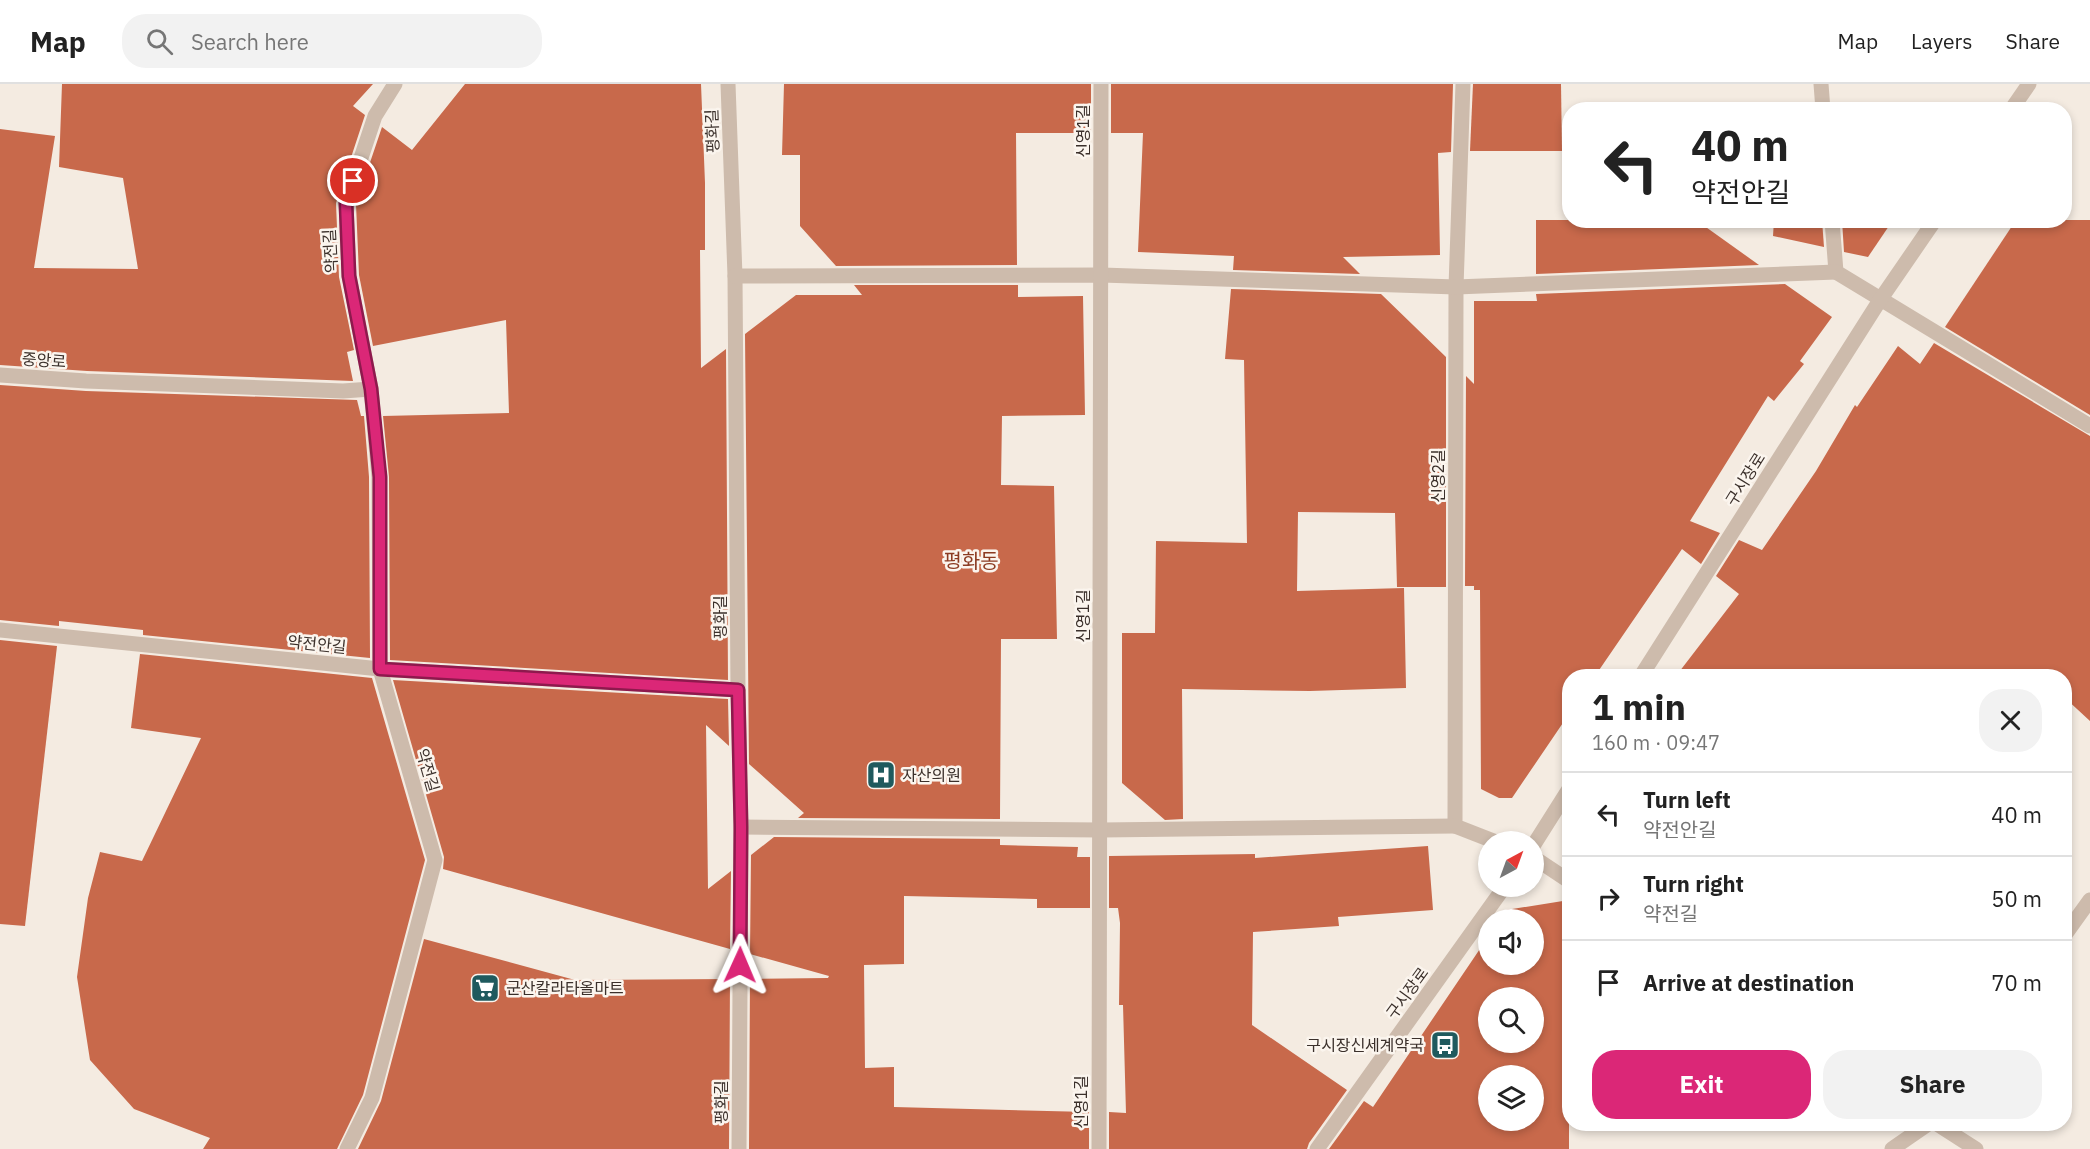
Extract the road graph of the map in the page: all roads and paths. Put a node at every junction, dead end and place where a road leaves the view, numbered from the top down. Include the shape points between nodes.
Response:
1 (395, 84) edge
2 (728, 84) edge
3 (1101, 84) edge
4 (1463, 84) edge
5 (1821, 84) edge
6 (2029, 84) edge
7 (1822, 102) edge
8 (2017, 102) edge
9 (1833, 228) edge
10 (1930, 228) edge
11 (1836, 272) junction
12 (1102, 275) junction
13 (735, 276) junction
14 (1456, 287) junction
15 (1880, 300) junction
16 (0, 375) edge
17 (371, 389) junction
18 (2090, 426) edge
19 (0, 630) edge
20 (380, 669) junction
21 (1645, 669) edge
22 (738, 690) junction
23 (1562, 800) edge
24 (1455, 826) junction
25 (741, 827) junction
26 (1101, 830) junction
27 (1542, 831) edge
28 (1478, 835) edge
29 (1544, 864) edge
30 (1562, 876) edge
31 (1497, 897) edge
32 (2090, 900) edge
33 (2072, 925) edge
34 (1918, 1131) edge
35 (1948, 1131) edge
36 (347, 1149) edge
37 (739, 1149) edge
38 (1099, 1149) edge
39 (1317, 1149) edge
40 (1892, 1149) edge
41 (1976, 1149) edge

1 - 17 street, 약전길 via 375,116 346,203 349,276
2 - 13 street, 평화길
3 - 12 street, 신영1길
4 - 14 street, 신영2길
5 - 7 street
6 - 8 street
9 - 11 street
10 - 15 street, 구시장로
11 - 14 street
11 - 15 street
12 - 13 street
12 - 14 street
12 - 26 street, 신영1길
13 - 22 street, 평화길
14 - 24 street, 신영2길
15 - 18 street
15 - 21 street, 구시장로
16 - 17 street, 중앙로 via 343,391
17 - 20 street, 약전길 via 380,477
19 - 20 street, 약전안길
20 - 22 street, 약전안길
20 - 36 street, 약전길 via 435,860 372,1098
22 - 25 street, 평화길
23 - 27 street
24 - 26 street
24 - 28 street
25 - 26 street
25 - 37 street, 평화길
26 - 38 street, 신영1길
29 - 30 street
31 - 39 street, 구시장로
32 - 33 street
34 - 40 street
35 - 41 street

